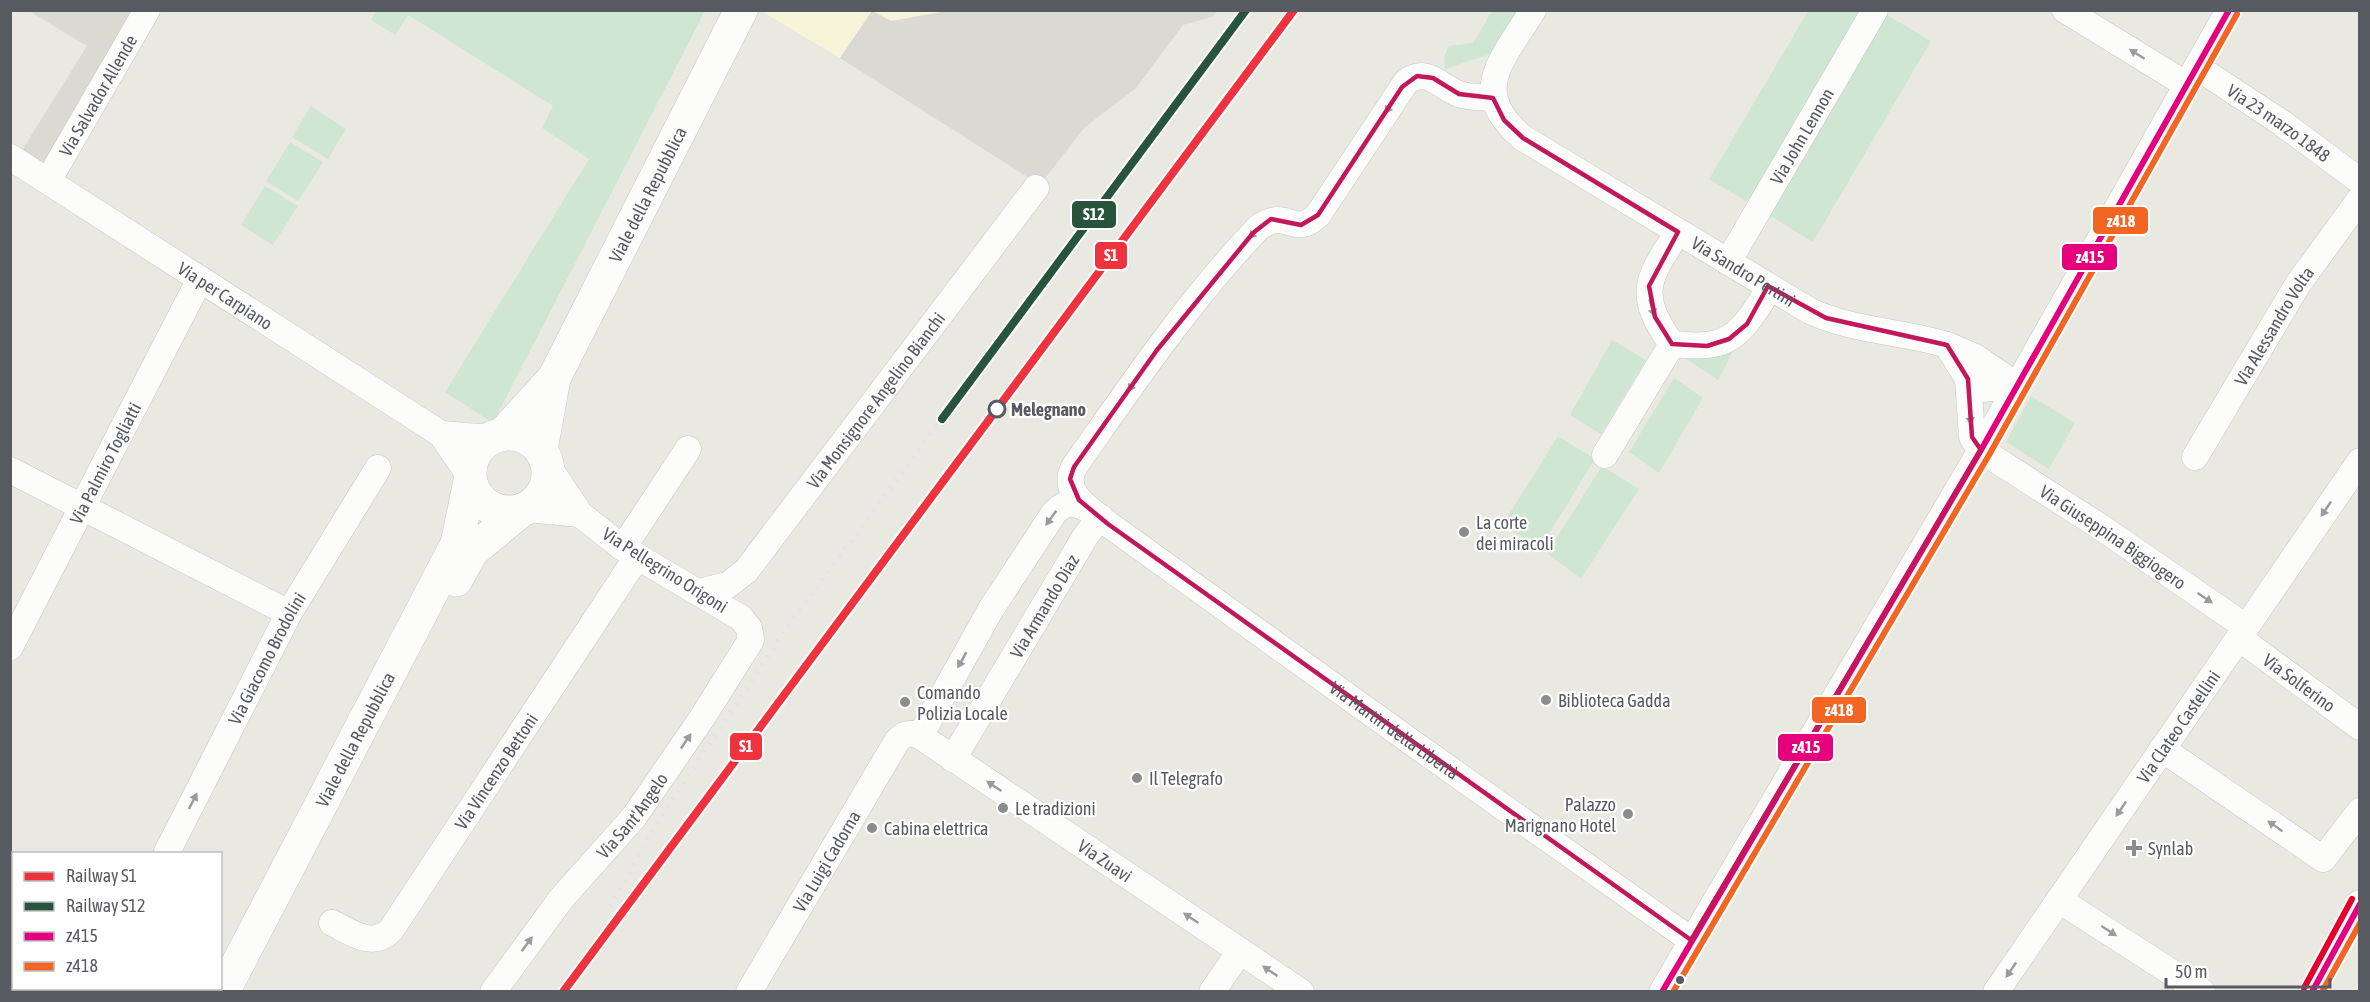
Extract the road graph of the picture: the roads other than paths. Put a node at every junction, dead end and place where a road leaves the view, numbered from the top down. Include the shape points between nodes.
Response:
1 (147, 10) edge
2 (741, 10) edge
3 (1533, 10) edge
4 (1875, 10) edge
5 (2065, 10) edge
6 (2229, 10) edge
7 (2192, 76) junction
8 (1493, 98) junction
9 (10, 157) edge
10 (2360, 181) edge
11 (48, 182) junction
12 (1036, 189) dead end
13 (2360, 199) edge
14 (1678, 232) junction
15 (1728, 262) junction
16 (200, 279) junction
17 (1768, 286) junction
18 (1672, 344) junction
19 (1947, 345) junction
20 (554, 378) junction
21 (1968, 379) junction
22 (2016, 385) junction
23 (441, 434) junction
24 (497, 436) junction
25 (688, 449) dead end
26 (1981, 450) junction
27 (1605, 456) dead end
28 (2195, 457) dead end
29 (544, 458) junction
30 (2360, 461) edge
31 (378, 468) dead end
32 (10, 470) edge
33 (470, 479) junction
34 (83, 507) junction
35 (525, 509) junction
36 (580, 514) junction
37 (1100, 517) junction
38 (630, 552) junction
39 (707, 597) junction
40 (289, 613) junction
41 (749, 628) joint
42 (2242, 632) junction
43 (10, 647) edge
44 (2360, 727) edge
45 (914, 735) junction
46 (2163, 749) junction
47 (953, 759) junction
48 (2360, 811) edge
49 (167, 852) edge
50 (2059, 900) junction
51 (2360, 903) edge
52 (332, 923) dead end
53 (1691, 940) junction
54 (1240, 951) junction
55 (223, 992) edge
56 (241, 992) edge
57 (493, 992) edge
58 (748, 992) edge
59 (1212, 992) edge
60 (1301, 992) edge
61 (1662, 992) edge
62 (1996, 992) edge
63 (2202, 992) edge
64 (2312, 992) edge

1 - 11 street, Via Salvador Allende
2 - 20 street, Viale della Repubblica
3 - 8 street via 1500,66
4 - 15 street, Via John Lennon
7 -> 5 street, Via 23 marzo 1848
6 - 7 street
7 - 10 street, Via 23 marzo 1848 via 2282,123
7 - 22 street
8 - 14 street, Via Sandro Pertini via 1504,120 1523,138
8 -> 37 street via 1459,94 1433,78 1417,76 1402,87 1318,215 1308,224 1271,219 1259,227 1157,350 1074,467 1071,486 1079,500
9 - 11 street, Via per Carpiano
11 - 16 street, Via per Carpiano
12 - 39 street, Via Monsignore Angelino Bianchi via 746,571
13 - 28 street, Via Alessandro Volta via 2309,268
14 - 15 street, Via Sandro Pertini
14 -> 18 street via 1654,268 1649,286 1655,317
15 - 17 street, Via Sandro Pertini
16 - 23 street, Via per Carpiano
16 - 34 street, Via Palmiro Togliatti
17 - 18 street via 1747,324 1729,339 1707,346
17 - 19 street, Via Sandro Pertini via 1826,318
18 - 27 street
19 - 21 street
19 - 22 street, Via Sandro Pertini via 1975,357
20 - 24 street, Viale della Repubblica
20 - 29 street, Viale della Repubblica
21 - 22 street via 1982,388
21 -> 26 street via 1972,437
22 - 26 street
23 - 24 street, Via per Carpiano
23 - 33 street, Via per Carpiano
24 - 29 street via 516,434 529,439
24 - 33 street, Viale della Repubblica via 474,454
25 - 38 street
26 -> 42 street, Via Giuseppina Biggiogero via 2102,528
26 - 53 street
29 - 35 street, Viale della Repubblica via 546,486
29 - 36 street, Via Pellegrino Origoni
30 -> 42 street, Via Clateo Castellini
31 - 40 street, Via Giacomo Brodolini
32 - 34 street
33 - 35 street via 480,500 490,508 503,512
33 - 55 street, Viale della Repubblica via 457,544
34 - 40 street
34 - 43 street, Via Palmiro Togliatti
35 - 36 street
35 - 56 street, Viale della Repubblica via 472,551
36 - 38 street, Via Pellegrino Origoni
37 -> 45 street via 1077,503 1057,509
37 - 47 street, Via Armando Diaz
37 - 53 street, Via Martiri della Libertà
38 - 39 street, Via Pellegrino Origoni
38 - 52 street, Via Vincenzo Bettoni via 391,930 374,940
39 - 41 street, Via Pellegrino Origoni via 741,618
49 -> 40 street, Via Giacomo Brodolini
57 -> 41 street, Via Sant'Angelo via 552,911 618,837 674,760 749,645
42 - 44 street, Via Solferino
42 - 46 street, Via Clateo Castellini
45 - 47 street, Via Zuavi
45 - 58 street, Via Luigi Cadorna via 900,738 894,746
48 -> 46 street via 2323,859
46 -> 50 street, Via Clateo Castellini
54 -> 47 street, Via Zuavi
50 -> 62 street, Via Clateo Castellini
50 -> 63 street
51 - 64 street
53 - 61 street
54 - 59 street
60 -> 54 street, Via Zuavi

